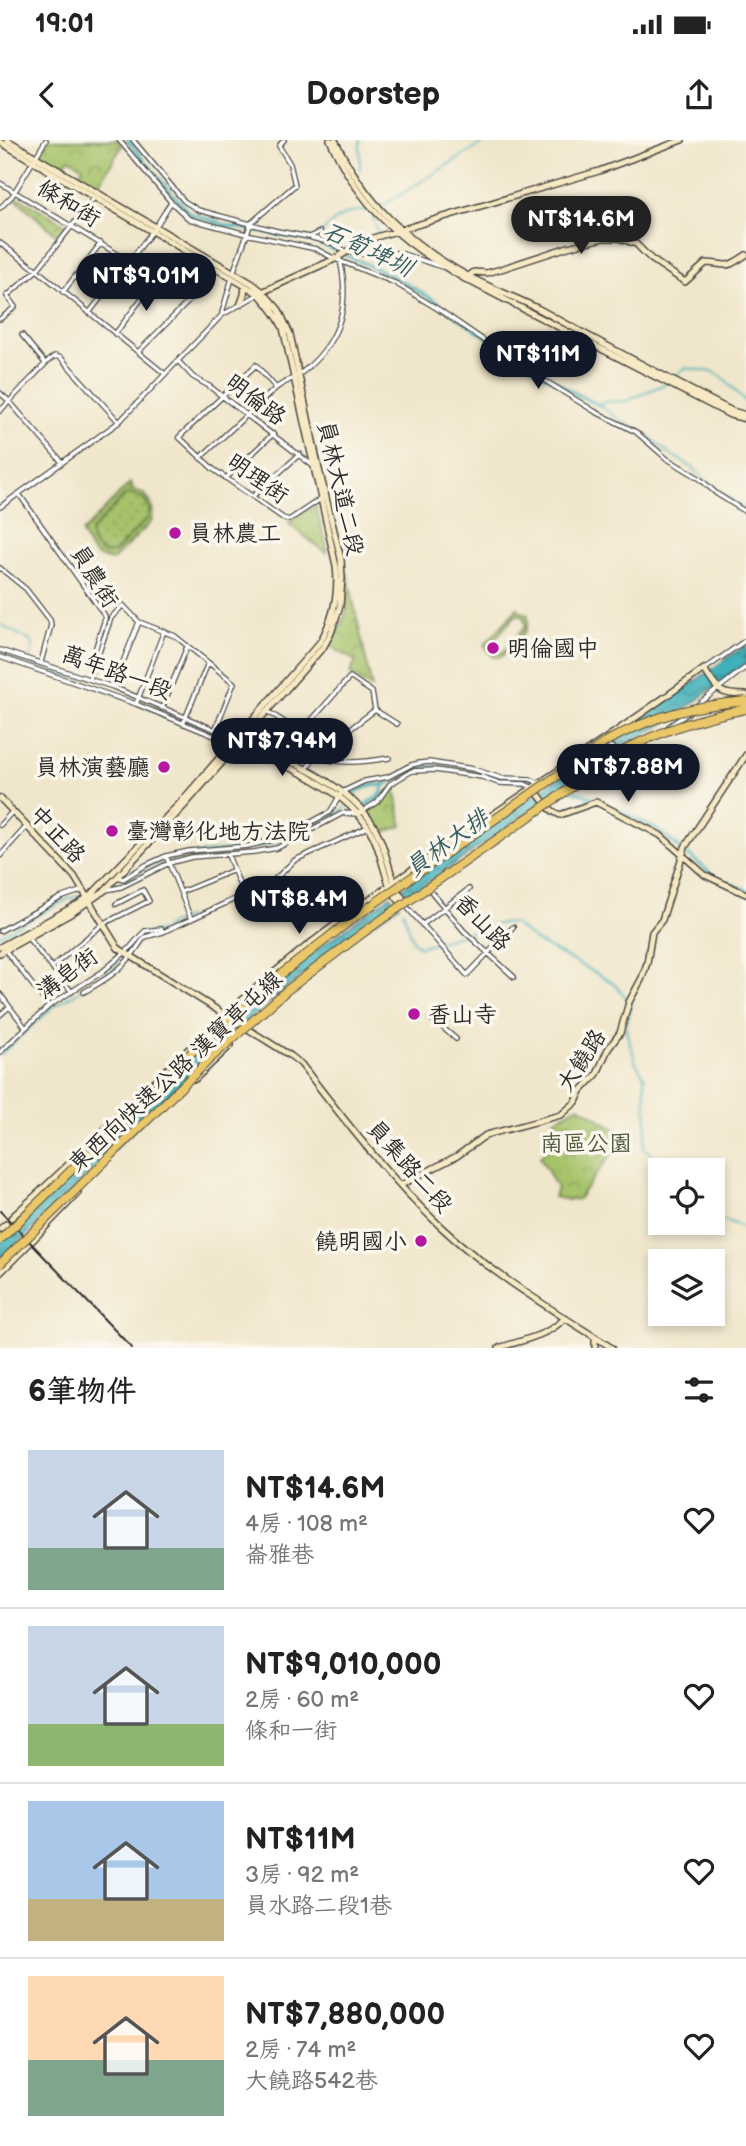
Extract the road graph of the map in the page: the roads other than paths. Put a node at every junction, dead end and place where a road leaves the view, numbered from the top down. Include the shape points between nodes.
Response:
1 (7, 140) edge
2 (46, 140) edge
3 (119, 140) edge
4 (133, 140) edge
5 (284, 140) edge
6 (330, 140) edge
7 (335, 140) edge
8 (682, 140) edge
9 (0, 142) edge
10 (34, 159) junction
11 (0, 183) edge
12 (15, 191) junction
13 (94, 198) junction
14 (171, 202) junction
15 (0, 208) edge
16 (377, 209) junction
17 (250, 223) junction
18 (72, 226) junction
19 (153, 230) junction
20 (397, 231) junction
21 (320, 232) dead end
22 (246, 234) junction
23 (309, 237) junction
24 (0, 243) edge
25 (101, 243) junction
26 (347, 252) junction
27 (746, 255) edge
28 (337, 260) junction
29 (129, 261) junction
30 (446, 268) junction
31 (37, 270) junction
32 (233, 276) junction
33 (466, 277) junction
34 (158, 278) junction
35 (278, 285) junction
36 (245, 286) junction
37 (63, 292) junction
38 (261, 293) junction
39 (241, 303) junction
40 (274, 303) junction
41 (89, 313) junction
42 (222, 314) junction
43 (0, 319) edge
44 (115, 334) junction
45 (22, 335) dead end
46 (138, 352) junction
47 (178, 361) junction
48 (46, 363) junction
49 (165, 374) junction
50 (296, 376) junction
51 (276, 388) junction
52 (0, 393) edge
53 (222, 397) junction
54 (9, 401) junction
55 (0, 411) edge
56 (247, 414) junction
57 (746, 417) edge
58 (119, 422) junction
59 (273, 434) junction
60 (300, 454) junction
61 (200, 458) junction
62 (62, 463) junction
63 (314, 466) junction
64 (226, 478) junction
65 (19, 494) junction
66 (253, 496) junction
67 (321, 498) junction
68 (0, 507) edge
69 (746, 512) edge
70 (0, 568) edge
71 (139, 622) junction
72 (164, 631) junction
73 (746, 640) edge
74 (187, 647) junction
75 (0, 650) edge
76 (0, 657) edge
77 (94, 659) junction
78 (41, 663) junction
79 (208, 663) junction
80 (746, 667) edge
81 (704, 669) junction
82 (90, 680) junction
83 (90, 687) junction
84 (113, 687) junction
85 (716, 688) junction
86 (746, 695) edge
87 (138, 697) junction
88 (746, 701) edge
89 (136, 704) junction
90 (162, 708) junction
91 (267, 710) junction
92 (375, 710) junction
93 (746, 711) edge
94 (186, 717) junction
95 (183, 724) junction
96 (397, 724) dead end
97 (215, 730) junction
98 (301, 732) junction
99 (656, 737) junction
100 (600, 741) junction
101 (235, 742) junction
102 (316, 742) junction
103 (622, 753) junction
104 (746, 755) edge
105 (314, 757) junction
106 (389, 758) dead end
107 (306, 770) junction
108 (539, 783) junction
109 (534, 789) junction
110 (342, 796) junction
111 (0, 798) edge
112 (546, 804) junction
113 (13, 811) junction
114 (359, 812) junction
115 (0, 825) edge
116 (27, 826) junction
117 (368, 827) junction
118 (142, 848) junction
119 (228, 855) junction
120 (682, 855) junction
121 (0, 856) edge
122 (166, 856) junction
123 (169, 863) junction
124 (234, 870) junction
125 (116, 876) junction
126 (392, 885) junction
127 (429, 889) junction
128 (468, 889) dead end
129 (83, 890) junction
130 (104, 891) junction
131 (181, 892) junction
132 (243, 894) junction
133 (746, 894) edge
134 (89, 899) junction
135 (116, 904) dead end
136 (404, 904) junction
137 (444, 908) junction
138 (191, 919) junction
139 (103, 924) junction
140 (422, 925) junction
141 (513, 927) dead end
142 (0, 931) edge
143 (162, 931) junction
144 (28, 937) junction
145 (1, 948) edge
146 (124, 952) junction
147 (488, 954) junction
148 (131, 956) junction
149 (52, 967) junction
150 (514, 977) dead end
151 (72, 992) junction
152 (84, 992) dead end
153 (0, 995) edge
154 (49, 1006) junction
155 (10, 1007) junction
156 (0, 1014) edge
157 (228, 1016) junction
158 (430, 1019) dead end
159 (25, 1027) junction
160 (245, 1027) junction
161 (456, 1039) dead end
162 (0, 1052) edge
163 (64, 1175) junction
164 (401, 1185) junction
165 (77, 1190) junction
166 (11, 1218) dead end
167 (6, 1224) dead end
168 (0, 1229) edge
169 (0, 1238) edge
170 (0, 1268) edge
171 (565, 1318) junction
172 (595, 1337) junction
173 (499, 1348) edge
174 (595, 1348) edge
175 (612, 1348) edge

1 - 10 street
2 - 10 street
3 - 14 street
4 - 17 street via 191,206 206,214
5 - 17 street via 279,146 290,164 294,188
6 - 16 street via 346,172
7 - 16 street
8 - 20 street via 599,171
9 - 10 street
10 - 12 street
10 - 13 street
10 - 19 street
11 - 12 street, 條和街
12 - 15 street
12 - 18 street, 條和街
13 - 18 street
13 - 19 street
14 - 19 street
14 - 22 street via 189,219
16 - 20 street
17 - 22 street
17 - 23 street
18 - 25 street, 條和街
18 - 31 street
19 - 29 street
19 - 32 street
20 - 26 street via 366,240
20 - 30 street
20 - 33 street
21 - 23 street
22 - 28 street via 316,248
22 - 32 street
23 - 26 street
24 - 31 street
25 - 29 street, 條和街
25 - 37 street
26 - 28 street
26 - 30 street via 400,253
27 - 33 street via 732,265 706,263 685,282 636,244 603,238
28 - 35 street
28 - 50 street via 345,282 338,326 320,354
28 - 69 street via 395,283 438,309 534,374 636,432
29 - 34 street, 條和街
29 - 41 street
30 - 33 street
31 - 37 street
31 - 43 street via 7,296 15,307
32 - 36 street
32 - 38 street
32 - 42 street
33 - 57 street via 730,415
34 - 44 street
34 - 46 street, 條和街 via 189,301
35 - 38 street
35 - 40 street
36 - 38 street
36 - 39 street
37 - 41 street
38 - 39 street
38 - 40 street, 員林大道二段
38 - 50 street, 員林大道二段 via 283,328
39 - 42 street
40 - 50 street, 員林大道二段 via 290,334
41 - 44 street
42 - 47 street
44 - 46 street
45 - 48 street
46 - 49 street
47 - 49 street
47 - 53 street, 明倫路
48 - 54 street
48 - 58 street via 55,356 61,358
49 - 58 street
50 - 51 street
50 - 63 street, 員林大道二段
50 - 91 street, 員林大道二段 via 341,559 340,606 324,646
51 - 53 street via 256,365
51 - 56 street
52 - 54 street
53 - 56 street, 明倫路
53 - 61 street, 明理街 via 179,437
54 - 55 street
54 - 62 street
56 - 59 street, 明倫路
56 - 61 street
58 - 62 street
59 - 60 street, 明倫路
59 - 64 street
60 - 63 street, 明倫路
60 - 66 street
61 - 64 street, 明理街
62 - 65 street
63 - 67 street, 員林大道二段
64 - 66 street, 明理街
65 - 68 street
65 - 77 street, 員農街 via 105,616
66 - 67 street, 明理街 via 289,520
67 - 101 street, 員林大道二段 via 338,579 327,632
70 - 78 street via 29,593 50,620
71 - 72 street
71 - 77 street via 123,605 111,618
71 - 84 street
72 - 74 street
72 - 87 street
73 - 81 street
74 - 79 street
74 - 90 street
75 - 78 street, 萬年路一段
76 - 83 street, 萬年路一段
77 - 82 street, 員農街
78 - 82 street, 萬年路一段
79 - 94 street
79 - 97 street via 234,683
80 - 85 street
81 - 85 street
81 - 100 street
82 - 83 street, 員農街
82 - 84 street, 萬年路一段
83 - 89 street, 萬年路一段
84 - 87 street, 萬年路一段
85 - 86 street via 729,695
85 - 99 street
87 - 89 street
87 - 90 street, 萬年路一段
88 - 169 highway, 東西向快速公路 漢寶草屯線, bridge via 664,714 607,741 352,919 199,1045
89 - 95 street, 萬年路一段
90 - 94 street, 萬年路一段
91 - 98 street
91 - 101 street, 員林大道二段
92 - 96 street
92 - 98 street via 372,692 350,677
92 - 102 street via 350,729
93 - 99 street
93 - 165 highway, 東西向快速公路 漢寶草屯線, bridge via 674,727 625,750 355,939 232,1039
94 - 95 street
94 - 97 street, 萬年路一段
95 - 101 street, 萬年路一段
97 - 101 street, 萬年路一段
98 - 102 street
99 - 103 street
100 - 103 street
100 - 108 street
101 - 107 street, 萬年路一段
101 - 110 street, 萬年路一段
101 - 118 street, 員林大道二段
102 - 105 street
103 - 112 street
104 - 120 street, 大饒路
105 - 106 street via 356,763
105 - 107 street
107 - 110 street, 萬年路一段
108 - 109 street
108 - 110 street via 429,762 365,781
109 - 112 street
109 - 114 street via 425,769 390,784 377,802
109 - 126 street
110 - 114 street, 萬年路一段
110 - 122 street via 330,812 284,837
111 - 113 street, 中正路
112 - 120 street via 560,815 596,802 660,835
112 - 127 street
113 - 115 street
113 - 116 street, 中正路
114 - 117 street, 萬年路一段
114 - 119 street via 343,813 278,848
114 - 126 street, 萬年路一段 via 380,837
116 - 121 street
116 - 129 street, 中正路
117 - 126 street, 萬年路一段
117 - 132 street via 295,860 272,882
118 - 125 street, 員林大道二段
118 - 134 street, 員林大道二段
119 - 123 street
119 - 124 street
120 - 133 street via 705,875
120 - 164 street, 大饒路 via 620,1033 576,1102 552,1118 485,1135 457,1156
122 - 123 street
122 - 125 street via 122,880
123 - 130 street
123 - 131 street
124 - 131 street
124 - 132 street
125 - 130 street, 員林大道二段
126 - 136 street, 萬年路一段
126 - 157 street via 309,945
127 - 136 street
127 - 137 street, 香山路
128 - 137 street
129 - 134 street, 中正路
129 - 142 street
130 - 134 street, 員林大道二段
131 - 138 street
132 - 138 street
134 - 139 street
134 - 144 street
134 - 145 street
135 - 139 street via 143,890 149,901
136 - 140 street
136 - 160 street
137 - 140 street
137 - 147 street, 香山路
138 - 143 street
139 - 146 street
139 - 149 street
140 - 147 street via 467,975
141 - 147 street
143 - 146 street, 溝皂街 via 145,931
143 - 148 street via 145,937
144 - 145 street
144 - 149 street
145 - 154 street
146 - 148 street
146 - 151 street, 溝皂街
147 - 150 street, 香山路
148 - 152 street
148 - 157 street
149 - 151 street
151 - 154 street, 溝皂街
153 - 155 street
154 - 159 street, 溝皂街
155 - 156 street
155 - 159 street
157 - 160 street, 員集路二段
157 - 163 street
158 - 161 street
159 - 162 street, 溝皂街
160 - 164 street, 員集路二段 via 301,1065
160 - 165 street
163 - 165 street, bridge
163 - 166 street
164 - 171 street, 員集路二段 via 458,1241
165 - 170 highway, 東西向快速公路 漢寶草屯線, bridge
165 - 170 street via 30,1243
167 - 168 street
171 - 172 street, 員集路二段
171 - 173 street via 556,1327
172 - 174 street
172 - 175 street, 員集路二段

